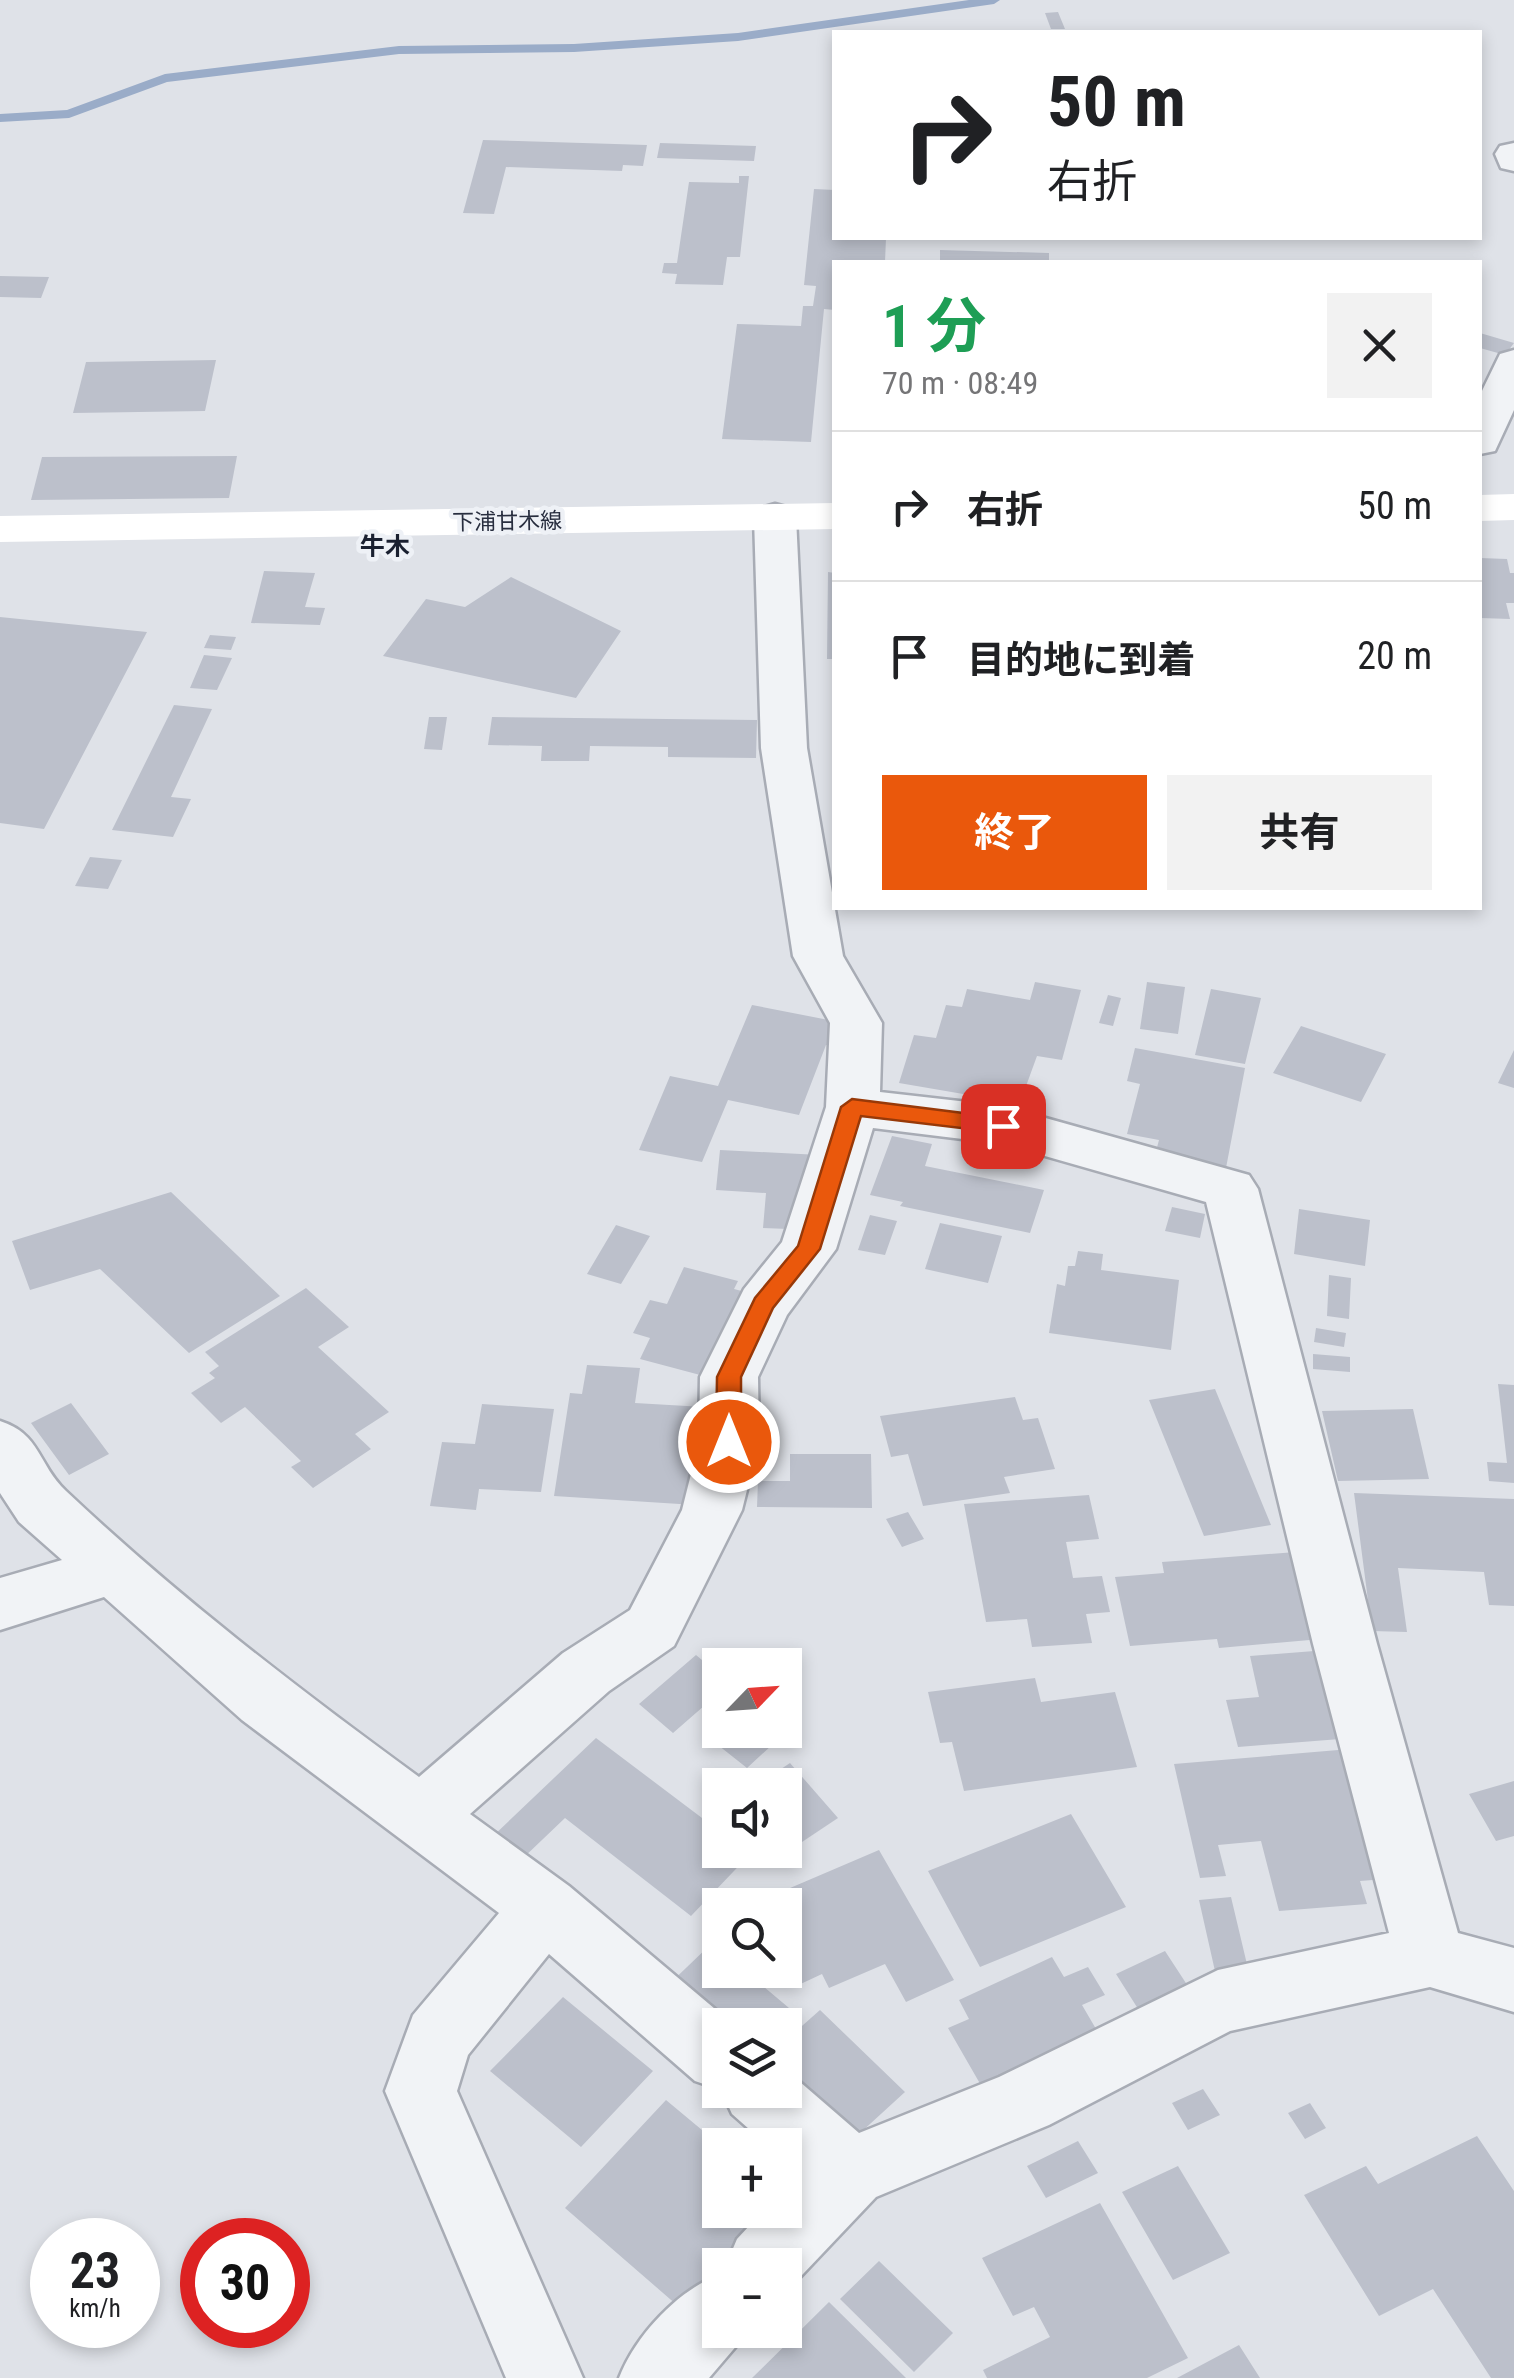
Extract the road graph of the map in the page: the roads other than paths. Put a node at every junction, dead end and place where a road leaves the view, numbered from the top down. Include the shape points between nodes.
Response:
1 (1514, 362) edge
2 (1482, 437) edge
3 (1514, 507) edge
4 (1482, 508) edge
5 (832, 516) edge
6 (775, 517) junction
7 (0, 529) edge
8 (852, 1107) junction
9 (0, 1444) edge
10 (114, 1569) junction
11 (0, 1604) edge
12 (421, 1816) junction
13 (545, 1908) junction
14 (1430, 1956) junction
15 (1514, 1980) edge
16 (702, 2043) edge
17 (777, 2108) edge
18 (850, 2172) junction
19 (779, 2248) edge
20 (702, 2330) edge
21 (545, 2378) edge
22 (657, 2378) edge

1 - 2 street
3 - 4 main road
5 - 6 main road, 下浦甘木線
6 - 7 main road, 下浦甘木線
6 - 8 street via 784,748 818,956 856,1023
8 - 12 street via 808,1249 764,1304 729,1377 729,1442 712,1510 652,1628 586,1672
8 - 14 street via 1003,1126 1230,1189
9 - 10 street via 41,1505
10 - 11 street
10 - 12 street via 265,1701
12 - 13 street
13 - 16 street
13 - 21 street via 438,2038 421,2091
14 - 15 street
14 - 18 street via 1218,2002 1024,2101
17 - 18 street
18 - 19 street
20 - 22 street

